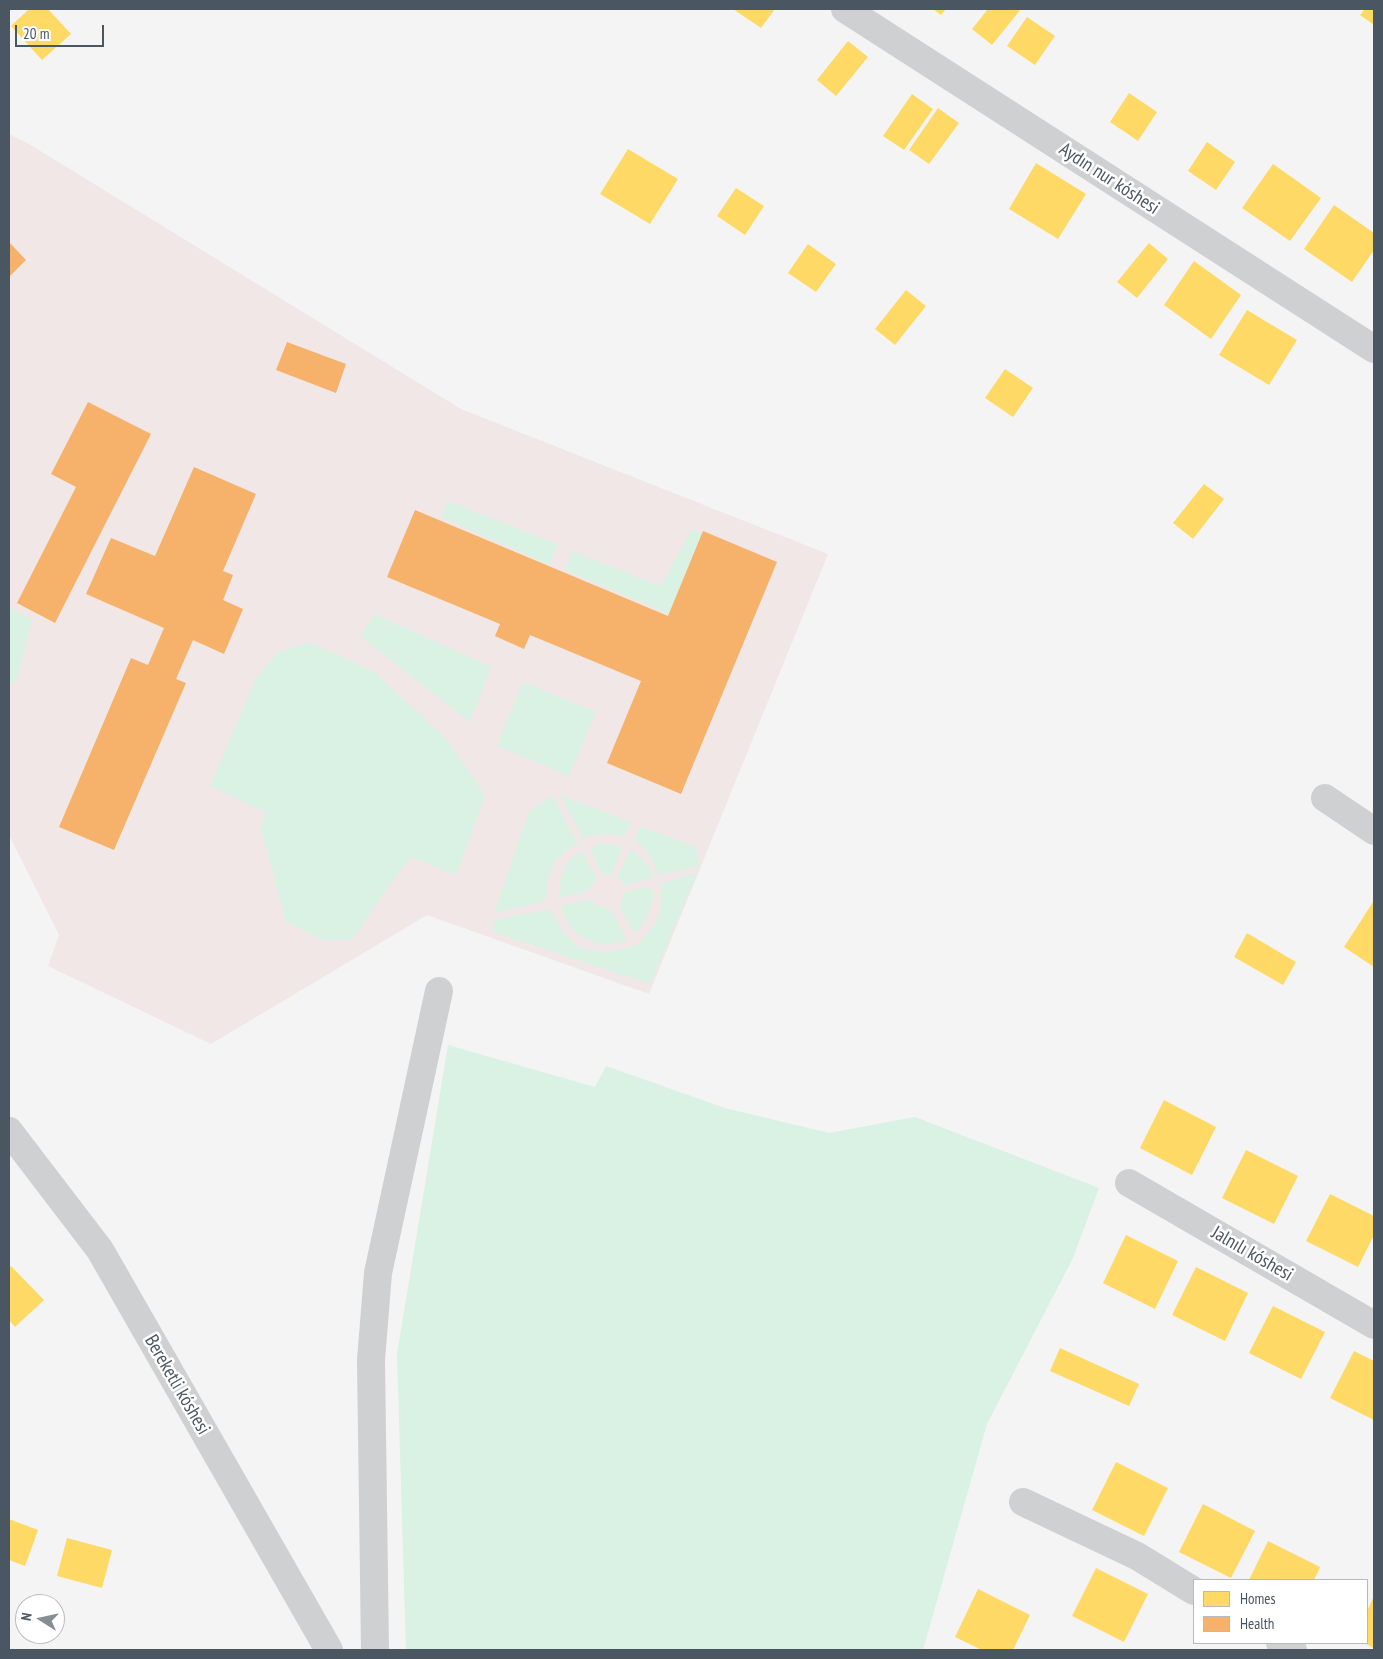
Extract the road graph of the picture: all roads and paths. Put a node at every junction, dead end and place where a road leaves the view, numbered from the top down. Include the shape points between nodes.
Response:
1 (845, 9) edge
2 (1374, 349) edge
3 (1325, 798) dead end
4 (1374, 831) edge
5 (439, 991) dead end
6 (9, 1131) edge
7 (1129, 1183) dead end
8 (1374, 1325) edge
9 (1023, 1502) dead end
10 (1193, 1590) edge
11 (1282, 1644) edge
12 (329, 1650) edge
13 (375, 1650) edge
14 (1293, 1650) edge

1 - 2 street, Aydın nur kóshesi
3 - 4 street
5 - 13 street via 378,1273 371,1360
6 - 12 street, Bereketli kóshesi via 100,1250
7 - 8 street, Jalnılı kóshesi
9 - 10 street via 1137,1556
11 - 14 street

